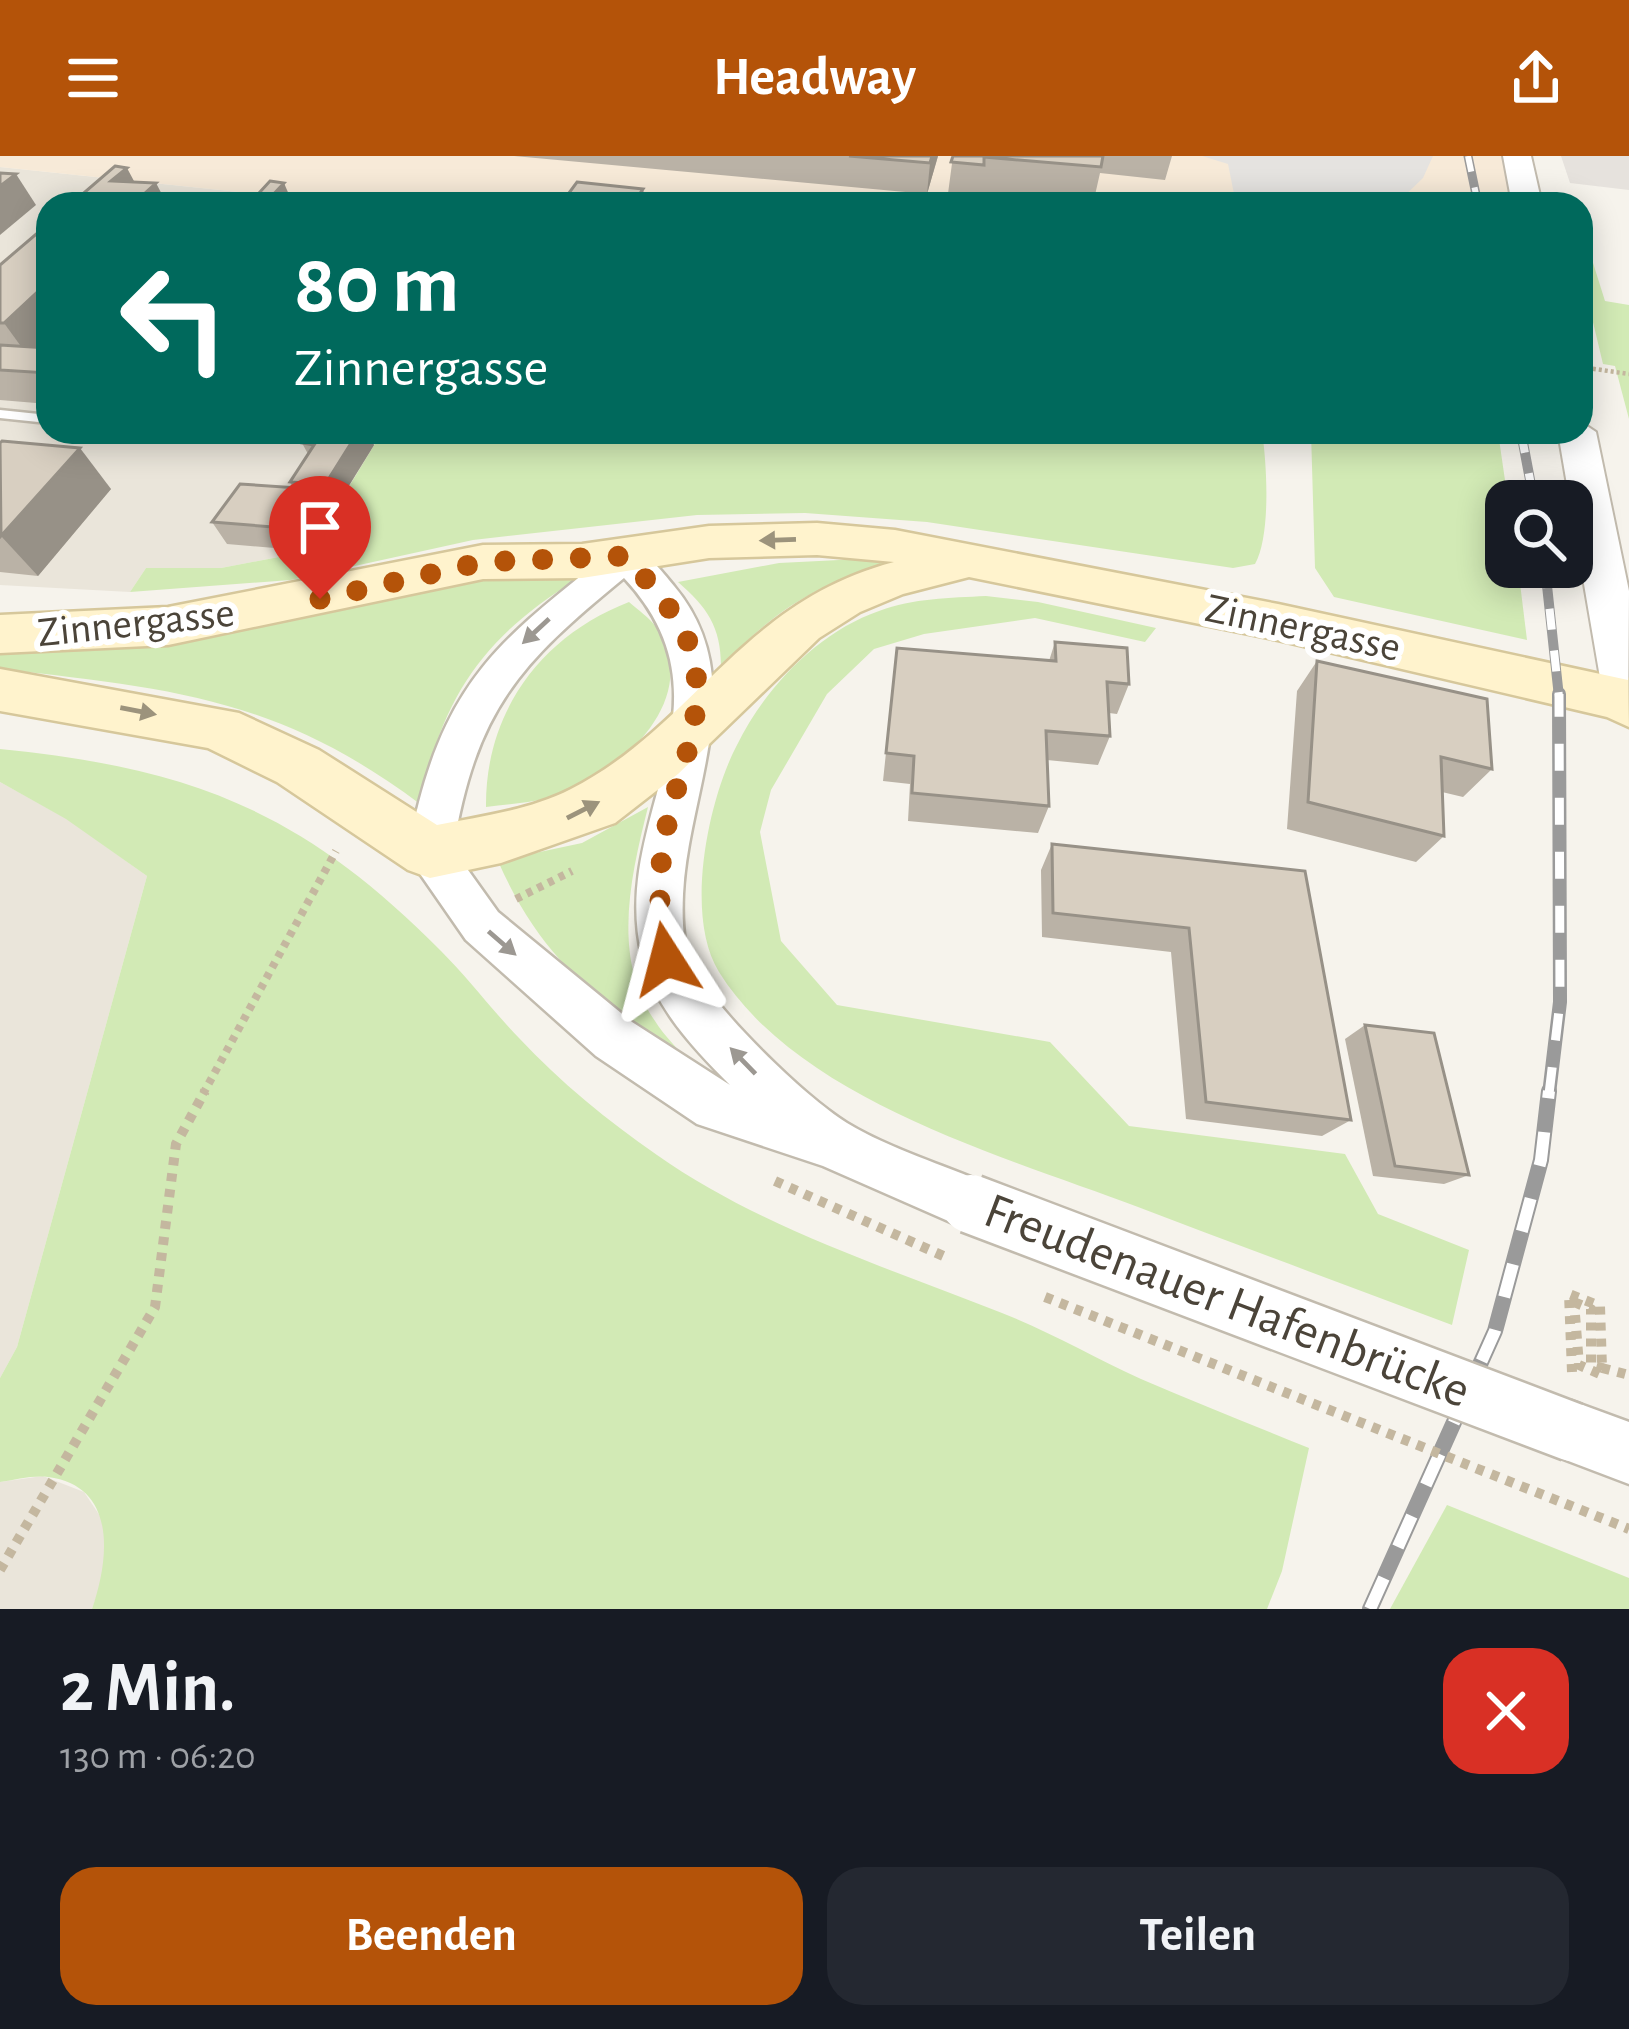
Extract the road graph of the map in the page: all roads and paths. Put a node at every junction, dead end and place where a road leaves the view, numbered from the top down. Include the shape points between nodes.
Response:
1 (1516, 156) edge
2 (1525, 192) edge
3 (1593, 369) edge
4 (1629, 374) edge
5 (0, 414) edge
6 (36, 417) edge
7 (1579, 444) edge
8 (626, 556) junction
9 (976, 564) junction
10 (0, 634) edge
11 (0, 689) edge
12 (1628, 704) edge
13 (696, 726) junction
14 (322, 836) dead end
15 (430, 852) junction
16 (583, 867) dead end
17 (482, 926) junction
18 (828, 1142) junction
19 (1021, 1287) dead end
20 (1572, 1371) dead end
21 (1629, 1375) edge
22 (1629, 1453) edge
23 (1629, 1529) edge
24 (0, 1570) edge

1 - 2 street
3 - 4 path
5 - 6 lane
7 - 12 street
9 -> 8 main road, Zinnergasse via 817,539 709,542
8 - 10 main road, Zinnergasse via 483,562 168,626
8 - 13 street, Zinnergasse via 673,611 692,651
8 -> 15 street via 520,646 484,690 438,802
9 - 12 main road, Zinnergasse via 1278,622
9 - 13 main road, Zinnergasse via 905,574 793,626
11 -> 15 main road, Zinnergasse via 219,728 298,766
15 -> 13 main road, Zinnergasse via 562,820 610,796
18 -> 13 street, Zinnergasse via 686,999 666,959 657,900 668,822
14 - 24 path via 339,846 176,1144 154,1307
15 - 17 street, Zinnergasse
16 - 17 path via 530,888
17 -> 18 street, Zinnergasse via 614,1039 715,1106
18 - 22 street, Freudenauer Hafenbrücke, bridge via 971,1204
19 - 23 path, bridge
20 - 21 path via 1569,1294 1600,1306 1601,1352 1602,1375 1580,1365 1574,1303 1591,1309 1591,1366 1610,1370

